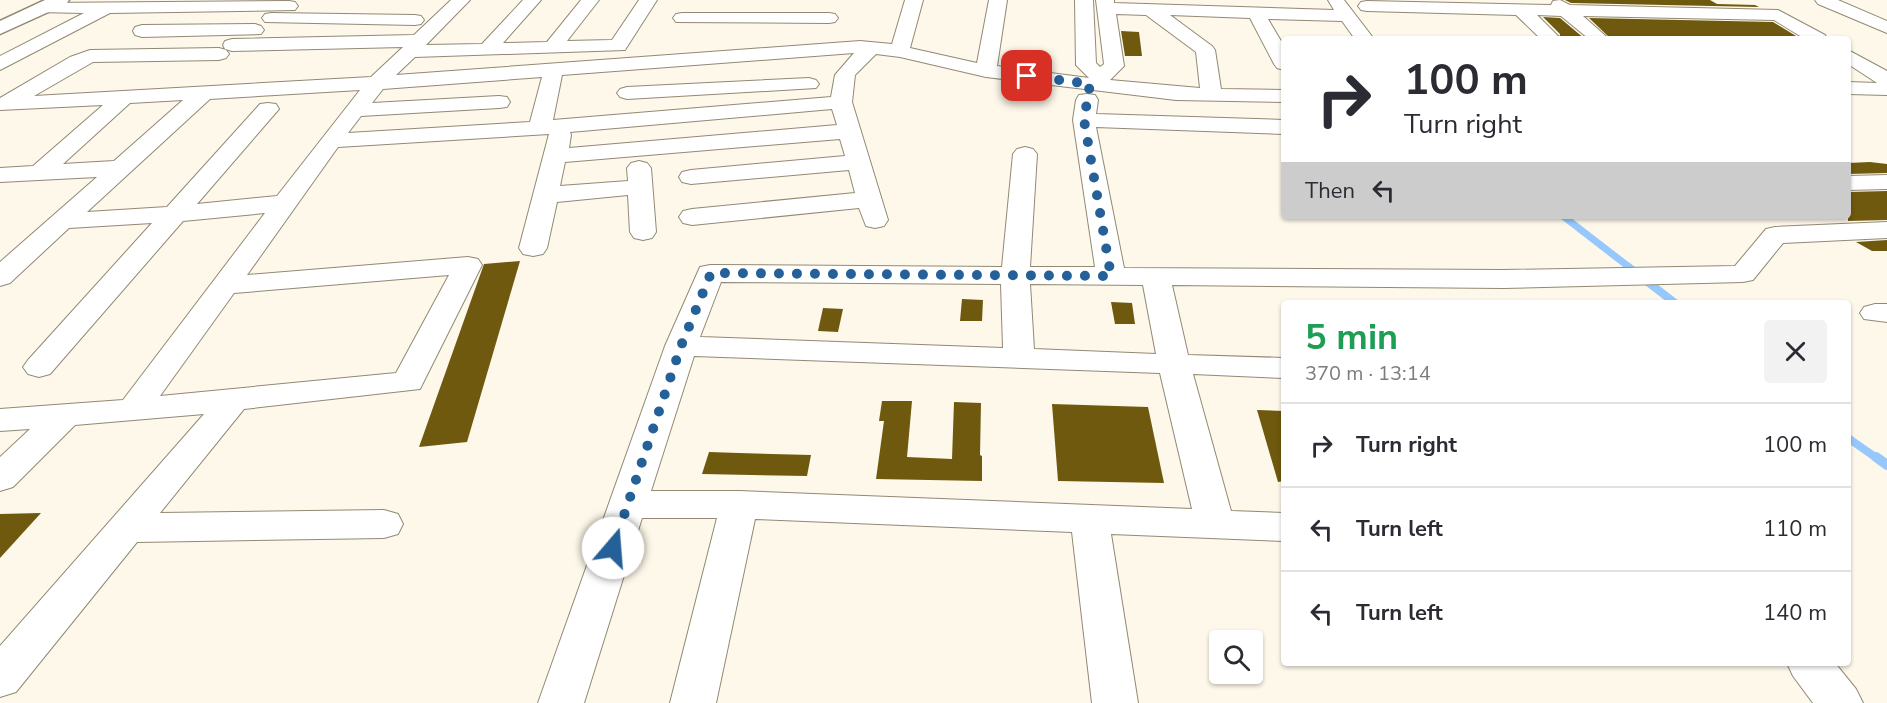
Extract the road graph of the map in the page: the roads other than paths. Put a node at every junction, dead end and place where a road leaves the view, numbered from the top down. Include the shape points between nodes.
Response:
1 (60, 0) edge
2 (462, 0) edge
3 (532, 0) edge
4 (590, 0) edge
5 (648, 0) edge
6 (693, 0) edge
7 (914, 0) edge
8 (998, 0) edge
9 (1083, 0) edge
10 (1335, 0) edge
11 (1824, 0) edge
12 (294, 3) edge
13 (44, 4) edge
14 (1106, 4) edge
15 (1190, 5) edge
16 (1559, 5) edge
17 (1367, 6) dead end
18 (106, 8) junction
19 (1520, 9) junction
20 (1151, 10) junction
21 (1257, 14) junction
22 (1348, 16) junction
23 (271, 18) junction
24 (682, 18) junction
25 (744, 18) junction
26 (829, 18) dead end
27 (0, 21) edge
28 (440, 21) junction
29 (0, 28) edge
30 (1887, 28) edge
31 (255, 30) junction
32 (142, 31) dead end
33 (671, 36) dead end
34 (1363, 36) edge
35 (1549, 36) dead end
36 (1596, 36) edge
37 (1813, 36) edge
38 (733, 39) dead end
39 (342, 43) junction
40 (279, 44) junction
41 (414, 46) junction
42 (618, 46) junction
43 (553, 47) junction
44 (873, 47) junction
45 (488, 49) junction
46 (225, 50) junction
47 (900, 51) junction
48 (1281, 58) edge
49 (1851, 59) edge
50 (1851, 60) edge
51 (1887, 61) edge
52 (659, 62) junction
53 (0, 64) edge
54 (552, 71) junction
55 (986, 71) junction
56 (1887, 80) edge
57 (377, 82) junction
58 (1096, 82) junction
59 (293, 87) junction
60 (1851, 88) edge
61 (1887, 89) edge
62 (210, 91) junction
63 (841, 92) junction
64 (627, 93) dead end
65 (160, 94) junction
66 (1211, 95) junction
67 (1281, 96) edge
68 (124, 97) junction
69 (499, 102) dead end
70 (3, 104) edge
71 (268, 109) dead end
72 (354, 110) junction
73 (1084, 120) junction
74 (551, 127) junction
75 (1281, 127) edge
76 (849, 131) junction
77 (331, 141) junction
78 (1025, 154) dead end
79 (555, 156) junction
80 (858, 162) junction
81 (121, 168) junction
82 (14, 177) edge
83 (691, 177) dead end
84 (1851, 183) edge
85 (1887, 183) edge
86 (546, 195) junction
87 (285, 203) junction
88 (176, 214) junction
89 (692, 217) dead end
90 (62, 221) junction
91 (1887, 230) edge
92 (643, 232) dead end
93 (533, 248) dead end
94 (1015, 275) junction
95 (1111, 276) junction
96 (1156, 276) junction
97 (0, 277) edge
98 (1504, 279) junction
99 (225, 285) junction
100 (1521, 300) edge
101 (681, 346) junction
102 (1019, 358) junction
103 (1174, 364) junction
104 (39, 367) dead end
105 (1281, 368) edge
106 (234, 400) junction
107 (133, 410) junction
108 (66, 415) junction
109 (0, 420) edge
110 (0, 478) edge
111 (627, 504) junction
112 (739, 505) junction
113 (1089, 518) junction
114 (1215, 523) junction
115 (384, 524) dead end
116 (1281, 527) edge
117 (126, 528) junction
118 (1811, 666) edge
119 (0, 678) edge
120 (561, 703) edge
121 (693, 703) edge
122 (1115, 703) edge
123 (1840, 703) edge

1 - 13 street
2 - 28 street
3 - 45 street
4 - 43 street
5 - 42 street
6 - 24 street
7 - 47 street
8 - 55 street
9 - 58 street via 1086,65
10 - 22 street
11 - 30 street
12 - 18 street
12 - 23 street
13 - 18 street
13 - 27 street
13 - 29 street
14 - 20 street
14 - 58 street via 1114,66
15 - 20 street
15 - 21 street
16 - 19 street
16 - 36 street
16 - 37 street via 1778,15
17 - 19 street
18 - 53 street
19 - 35 street
20 - 66 street via 1205,50
21 - 22 street
21 - 48 street
22 - 34 street
23 - 28 street
23 - 31 street
24 - 25 street
24 - 33 street
25 - 26 street via 797,26
25 - 38 street
28 - 41 street
31 - 32 street
31 - 46 street
39 - 40 street
39 - 41 street
39 - 59 street
40 - 46 street
40 - 62 street
41 - 45 street
41 - 57 street
42 - 43 street
42 - 52 street via 665,45
43 - 45 street
44 - 47 street
44 - 52 street
44 - 63 street via 845,71
46 - 65 street
46 - 70 street via 90,56
47 - 55 street
49 - 51 street
50 - 56 street
52 - 54 street
54 - 57 street
54 - 74 street
55 - 58 street
57 - 59 street
57 - 72 street
58 - 66 street
58 - 73 street
59 - 62 street
60 - 61 street
62 - 65 street
62 - 81 street
63 - 64 street
63 - 74 street
63 - 76 street
65 - 68 street
66 - 67 street
68 - 70 street
68 - 82 street
69 - 72 street
71 - 88 street
72 - 77 street
73 - 75 street
73 - 95 street
74 - 77 street
74 - 79 street
76 - 79 street
76 - 80 street
77 - 87 street
78 - 94 street
79 - 86 street
80 - 83 street
80 - 89 street via 872,210
81 - 82 street
81 - 90 street
84 - 85 street
86 - 92 street via 640,177
86 - 93 street
87 - 88 street
87 - 99 street
88 - 90 street
88 - 104 street
90 - 97 street
91 - 98 street via 1775,234 1743,274
94 - 95 street
94 - 101 street via 711,273
94 - 102 street
95 - 96 street
96 - 98 street
96 - 103 street
98 - 100 street
99 - 106 street via 468,265 408,382
99 - 107 street
101 - 102 street
101 - 111 street
102 - 103 street
103 - 105 street
103 - 114 street
106 - 107 street
106 - 117 street
107 - 108 street
108 - 109 street
108 - 110 street
111 - 112 street
111 - 120 street
112 - 113 street
112 - 121 street
113 - 114 street
113 - 122 street
114 - 116 street
115 - 117 street
117 - 119 street
118 - 123 street

